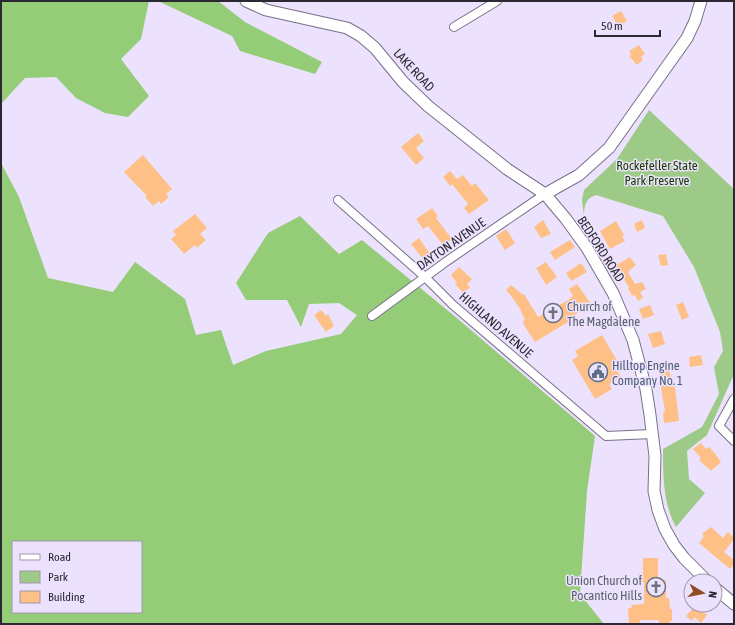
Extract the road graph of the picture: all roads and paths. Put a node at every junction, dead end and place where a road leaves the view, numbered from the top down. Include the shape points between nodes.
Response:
1 (246, 1) edge
2 (497, 1) edge
3 (701, 1) edge
4 (454, 27) dead end
5 (545, 194) junction
6 (338, 200) dead end
7 (425, 277) junction
8 (372, 316) dead end
9 (734, 398) edge
10 (652, 434) junction
11 (734, 441) edge
12 (699, 573) edge
13 (723, 595) edge
14 (734, 604) edge

1 - 5 main road, LAKE ROAD via 266,10 347,28 361,36 428,106 507,169
2 - 4 street
3 - 5 main road via 687,38 608,148 579,175
5 - 7 street, DAYTON AVENUE
5 - 10 main road, BEDFORD ROAD via 587,248 624,314 640,363
6 - 7 street, HIGHLAND AVENUE
7 - 8 street, DAYTON AVENUE
7 - 10 street, HIGHLAND AVENUE via 453,305 606,436
9 - 11 street via 719,426
10 - 12 main road, BEDFORD ROAD via 655,456 654,491 658,510 674,545
13 - 14 main road

